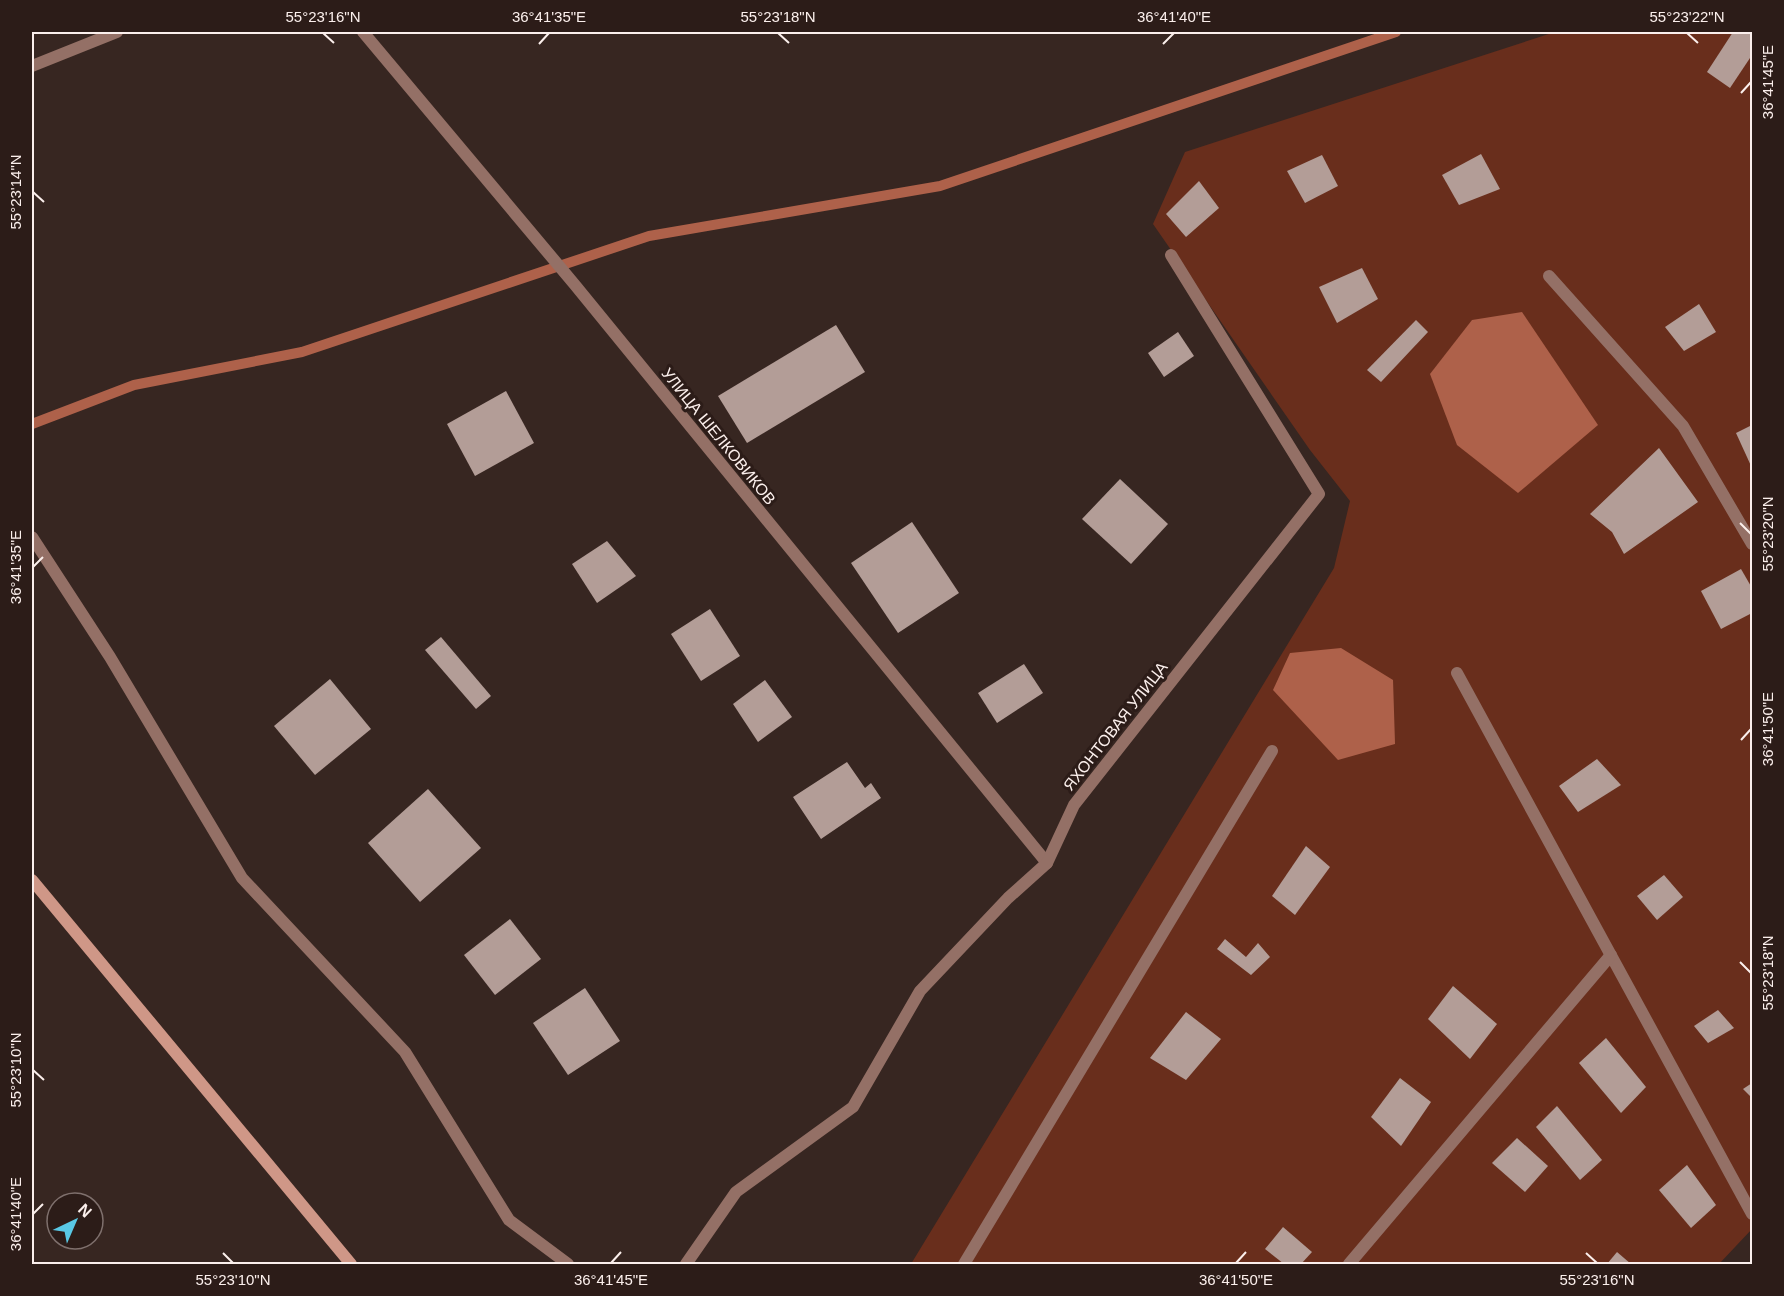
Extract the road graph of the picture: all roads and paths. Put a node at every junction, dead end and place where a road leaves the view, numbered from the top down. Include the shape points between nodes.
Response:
1 (117, 32) edge
2 (363, 32) edge
3 (32, 66) edge
4 (1171, 255) dead end
5 (1549, 276) dead end
6 (32, 537) edge
7 (1752, 544) edge
8 (1457, 673) dead end
9 (1272, 751) dead end
10 (1047, 863) junction
11 (32, 880) edge
12 (1611, 955) junction
13 (1752, 1214) edge
14 (351, 1264) edge
15 (568, 1264) edge
16 (686, 1264) edge
17 (964, 1264) edge
18 (1349, 1264) edge

1 - 3 street
2 - 10 street, УЛИЦА ШЕЛКОВИКОВ
4 - 10 street, ЯХОНТОВАЯ УЛИЦА via 1319,494 1074,806
5 - 7 street via 1683,426
6 - 15 street via 110,657 242,878 405,1052 509,1220
8 - 12 street
9 - 17 street
10 - 16 street, ЯХОНТОВАЯ УЛИЦА via 1008,898 920,991 853,1107 736,1192
11 - 14 street
12 - 13 street
12 - 18 street

